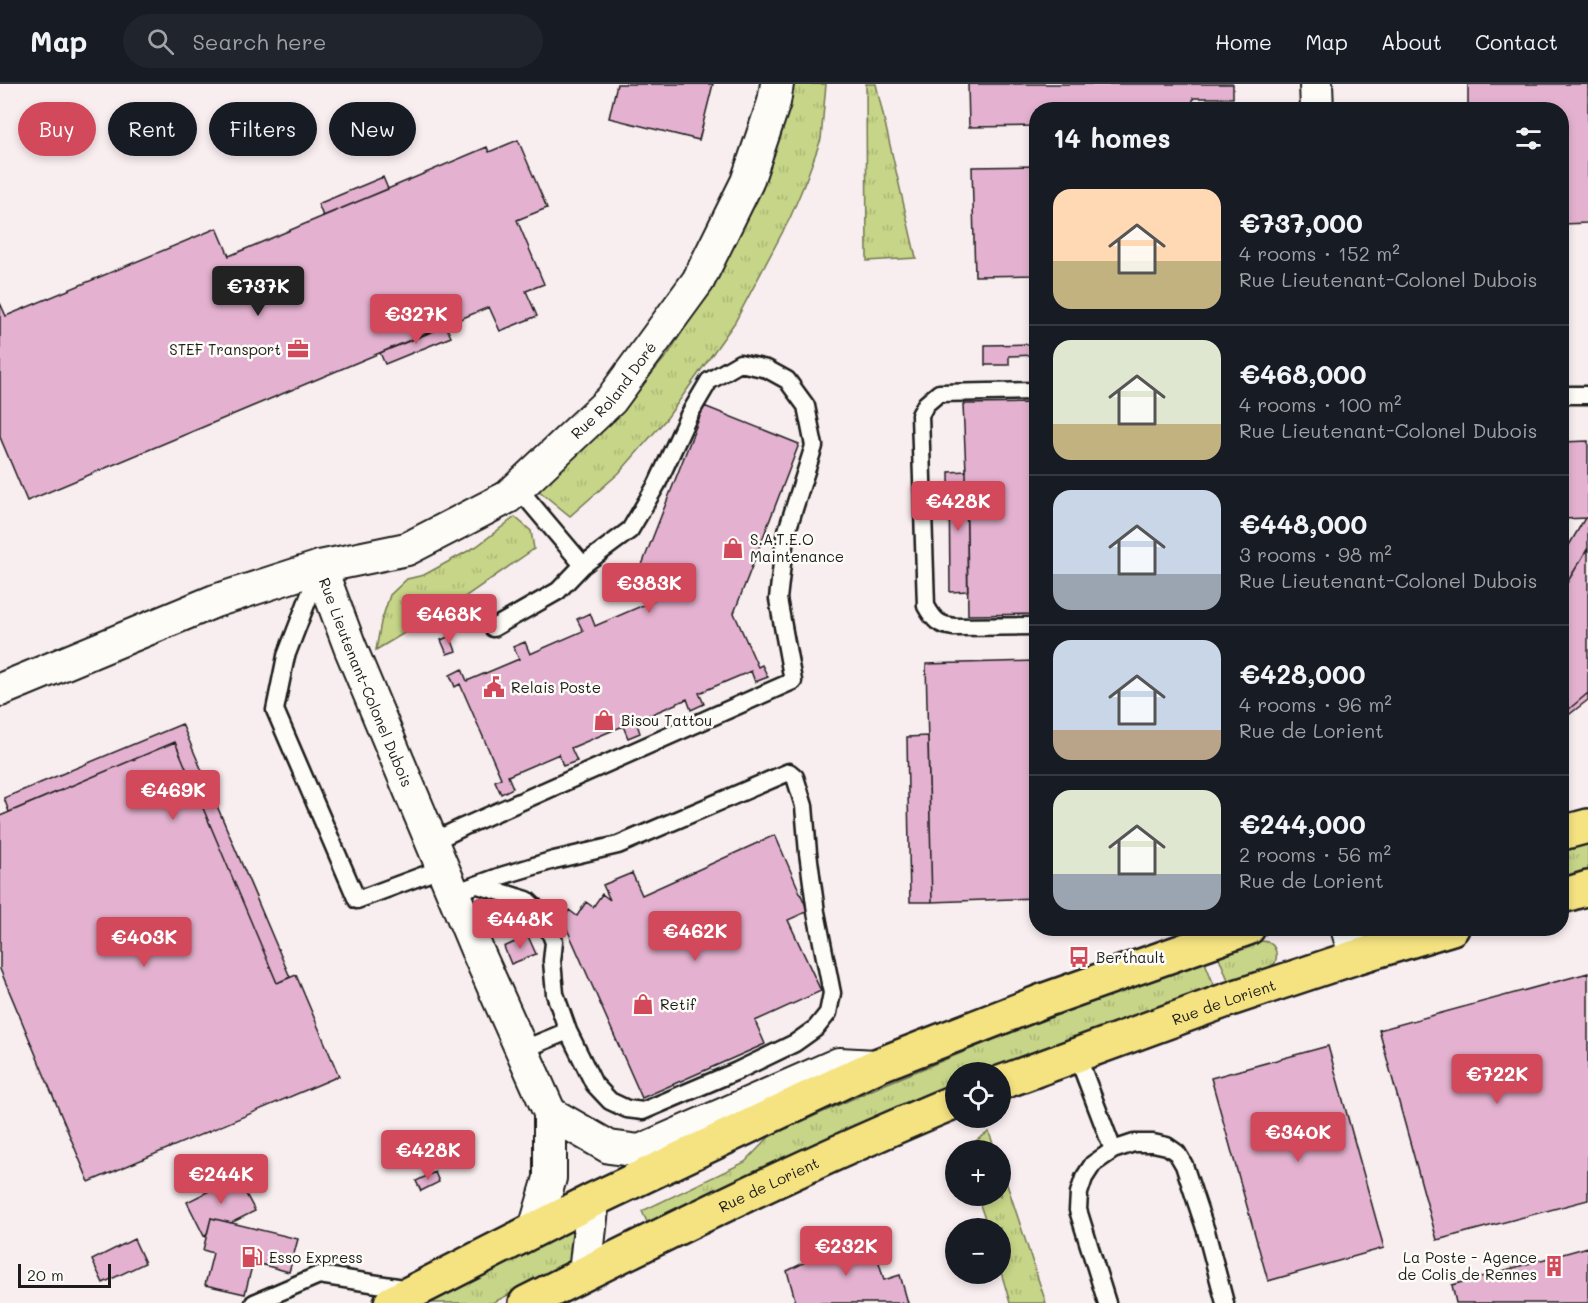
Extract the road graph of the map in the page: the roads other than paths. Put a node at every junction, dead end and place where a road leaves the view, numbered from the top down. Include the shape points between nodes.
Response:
1 (777, 84) edge
2 (1316, 84) edge
3 (1317, 102) edge
4 (1029, 391) edge
5 (1588, 394) edge
6 (1569, 395) edge
7 (518, 488) junction
8 (583, 565) junction
9 (320, 567) junction
10 (1029, 626) edge
11 (493, 628) dead end
12 (0, 690) edge
13 (1588, 826) edge
14 (1569, 831) edge
15 (452, 872) junction
16 (1588, 888) edge
17 (1569, 894) edge
18 (1225, 936) edge
19 (1399, 936) edge
20 (1352, 943) edge
21 (568, 1031) junction
22 (522, 1050) junction
23 (1077, 1055) junction
24 (876, 1066) junction
25 (1011, 1079) edge
26 (945, 1106) edge
27 (550, 1113) junction
28 (1113, 1150) junction
29 (593, 1200) junction
30 (535, 1229) junction
31 (585, 1273) junction
32 (404, 1296) edge
33 (255, 1303) edge
34 (525, 1303) edge
35 (1107, 1303) edge
36 (1225, 1303) edge

1 - 7 street, Rue Roland Doré via 747,182 698,281 611,400
2 - 3 street
4 - 10 lane via 939,393 920,415 926,606 944,626
5 - 6 lane
7 - 8 lane
7 - 9 street, Rue Roland Doré via 508,497 408,549
8 - 11 lane via 558,591
8 - 15 lane via 630,530 709,381 740,363 767,369 787,380 806,406 814,446 785,537 778,599 793,681 463,827
9 - 12 street, Rue Lieutenant-Colonel Dubois via 215,601
9 - 15 street, Rue Lieutenant-Colonel Dubois via 350,647
9 - 15 lane via 286,656 275,710 357,900
13 - 14 main road
15 - 21 lane via 527,900 543,915 554,942 555,994
15 - 21 lane via 554,860 618,845 789,772 795,777 804,806 816,912 832,993 828,1013 816,1028 795,1043 737,1071 643,1111 610,1101 594,1084
15 - 22 street, Rue Lieutenant-Colonel Dubois via 477,950
16 - 17 main road
18 - 24 main road
19 - 20 main road, Rue de Lorient
20 - 23 main road, Rue de Lorient via 1227,1000
21 - 22 lane
22 - 27 street, Rue Lieutenant-Colonel Dubois
23 - 25 main road, Rue de Lorient
23 - 28 lane
24 - 27 street via 839,1064 640,1151 609,1148
24 - 29 main road
26 - 31 main road, Rue de Lorient via 709,1212
27 - 30 street via 550,1178
28 - 35 lane via 1093,1164 1084,1178 1078,1210
28 - 36 lane via 1134,1143 1153,1143 1178,1153 1206,1232
29 - 30 main road
29 - 31 street
30 - 32 main road
31 - 34 main road, Rue de Lorient
32 - 33 lane via 319,1275

